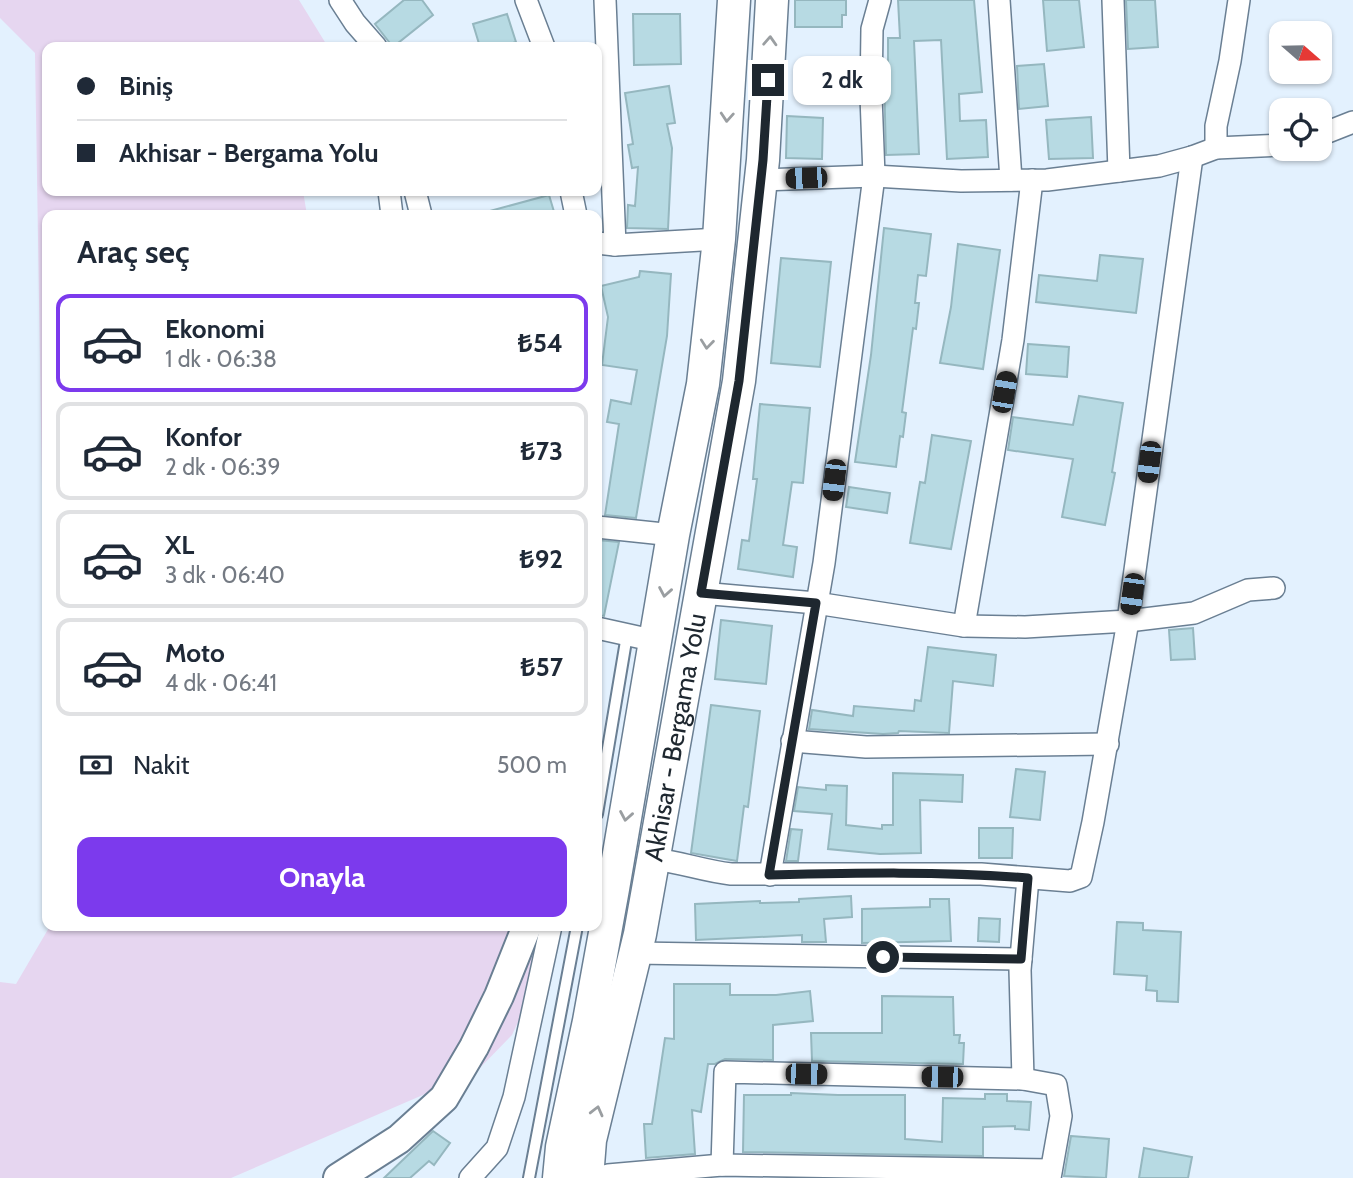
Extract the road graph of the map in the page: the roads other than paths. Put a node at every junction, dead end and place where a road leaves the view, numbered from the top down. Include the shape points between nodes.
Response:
1 (340, 0) edge
2 (526, 0) edge
3 (605, 0) edge
4 (734, 0) edge
5 (772, 0) edge
6 (880, 0) edge
7 (999, 0) edge
8 (1113, 0) edge
9 (1239, 0) edge
10 (355, 23) junction
11 (363, 42) edge
12 (372, 42) edge
13 (542, 42) edge
14 (1353, 122) edge
15 (1332, 130) edge
16 (1269, 146) edge
17 (1216, 148) junction
18 (1192, 158) junction
19 (1119, 171) junction
20 (874, 176) junction
21 (761, 180) junction
22 (1021, 180) junction
23 (719, 239) junction
24 (606, 244) edge
25 (602, 528) edge
26 (673, 535) junction
27 (1274, 588) dead end
28 (701, 593) junction
29 (816, 603) junction
30 (1128, 621) junction
31 (964, 626) junction
32 (602, 629) edge
33 (642, 638) junction
34 (792, 741) junction
35 (1108, 744) junction
36 (602, 794) edge
37 (654, 859) junction
38 (769, 875) junction
39 (605, 877) edge
40 (1028, 878) junction
41 (602, 904) edge
42 (525, 931) edge
43 (550, 931) edge
44 (576, 931) edge
45 (599, 931) edge
46 (635, 953) junction
47 (1021, 959) junction
48 (1023, 1079) junction
49 (722, 1165) junction
50 (1050, 1174) edge
51 (338, 1178) edge
52 (470, 1178) edge
53 (529, 1178) edge
54 (559, 1178) edge
55 (587, 1178) edge
56 (608, 1178) edge

1 - 10 street
2 - 13 street
3 - 24 street
4 -> 23 main road, Akhisar - Bergama Yolu
21 -> 5 main road, Akhisar - Bergama Yolu
6 - 20 street via 872,29
7 - 22 street
8 - 19 street
9 - 17 street
10 - 11 street
10 - 12 street
14 - 15 street
16 - 17 street
17 - 18 street
18 - 19 street
18 - 30 street
19 - 22 street
20 - 21 street
20 - 22 street
20 - 29 street
21 - 28 main road, Akhisar - Bergama Yolu via 739,381
22 - 31 street via 1013,340
23 - 24 street
23 -> 26 main road, Akhisar - Bergama Yolu via 703,384
25 - 26 street
26 -> 33 main road, Akhisar - Bergama Yolu
27 - 30 street via 1248,590 1194,612
28 - 29 street
28 - 37 main road, Akhisar - Bergama Yolu
29 - 31 street
29 - 34 street
30 - 31 street
30 - 35 street
32 - 33 street
33 - 36 lane
33 -> 39 main road, Akhisar - Bergama Yolu
34 - 35 street via 866,747
34 - 38 street
35 - 40 street via 1081,877 1070,881
37 - 38 street via 704,871
37 - 46 main road, Akhisar - Bergama Yolu
38 - 40 street
39 - 41 main road, Akhisar - Bergama Yolu
40 - 47 street
42 - 51 street via 499,996 444,1098 399,1139
43 - 52 street via 510,1110 498,1147
44 - 53 lane
45 - 54 main road, Akhisar - Bergama Yolu via 589,1021
46 - 47 street
55 -> 46 main road, Akhisar - Bergama Yolu via 590,1140
47 - 48 street
48 - 49 street via 725,1072
48 - 50 street via 1056,1085 1061,1116
49 - 50 street
49 - 56 street

